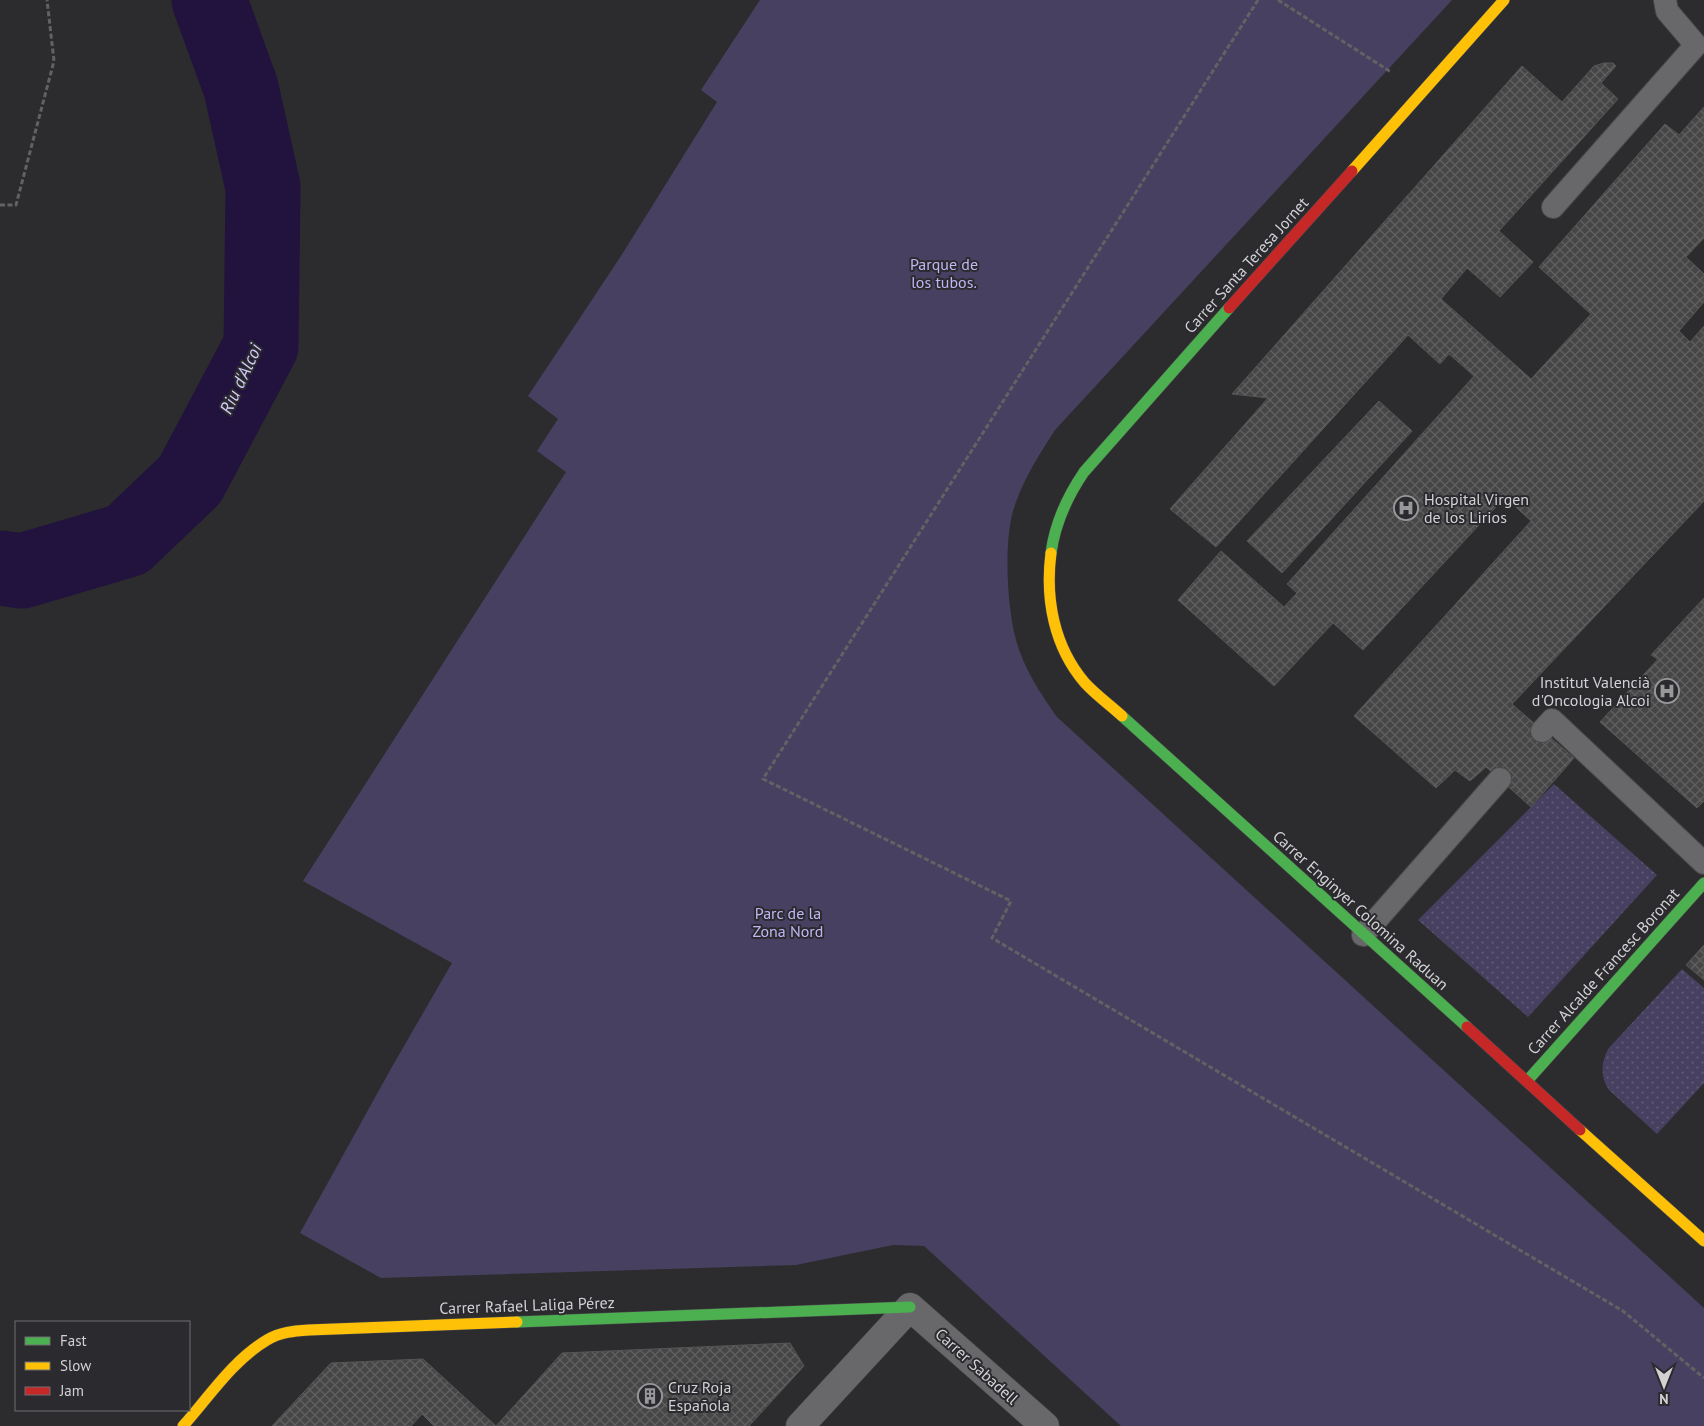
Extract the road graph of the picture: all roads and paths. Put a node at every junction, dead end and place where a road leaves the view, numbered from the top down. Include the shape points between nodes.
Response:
1 (47, 0) edge
2 (1278, 0) edge
3 (1504, 0) edge
4 (1665, 0) edge
5 (1700, 45) edge
6 (1422, 92) junction
7 (0, 205) edge
8 (1553, 207) dead end
9 (1049, 572) joint
10 (1542, 731) dead end
11 (1500, 779) dead end
12 (1704, 863) edge
13 (1704, 883) edge
14 (1364, 936) junction
15 (1527, 1081) junction
16 (1704, 1242) edge
17 (910, 1307) junction
18 (183, 1426) edge
19 (800, 1426) edge
20 (1045, 1426) edge

1 - 7 path via 54,61 16,205
2 - 6 path
3 - 6 street, Carrer Santa Teresa Jornet
4 - 5 lane via 1667,11
5 - 8 lane
6 - 9 street, Carrer Santa Teresa Jornet via 1079,479 1058,522
9 - 14 street, Carrer Enginyer Colomina Raduan via 1050,602 1057,635 1067,659 1086,684
10 - 12 lane via 1552,720
11 - 14 lane
13 - 15 street, Carrer Alcalde Francesc Boronat
14 - 15 street, Carrer Enginyer Colomina Raduan
15 - 16 street, Carrer Enginyer Colomina Raduan
17 - 18 street, Carrer Rafael Laliga Pérez via 278,1334 258,1346 237,1366
17 - 19 street
17 - 20 street, Carrer Sabadell

